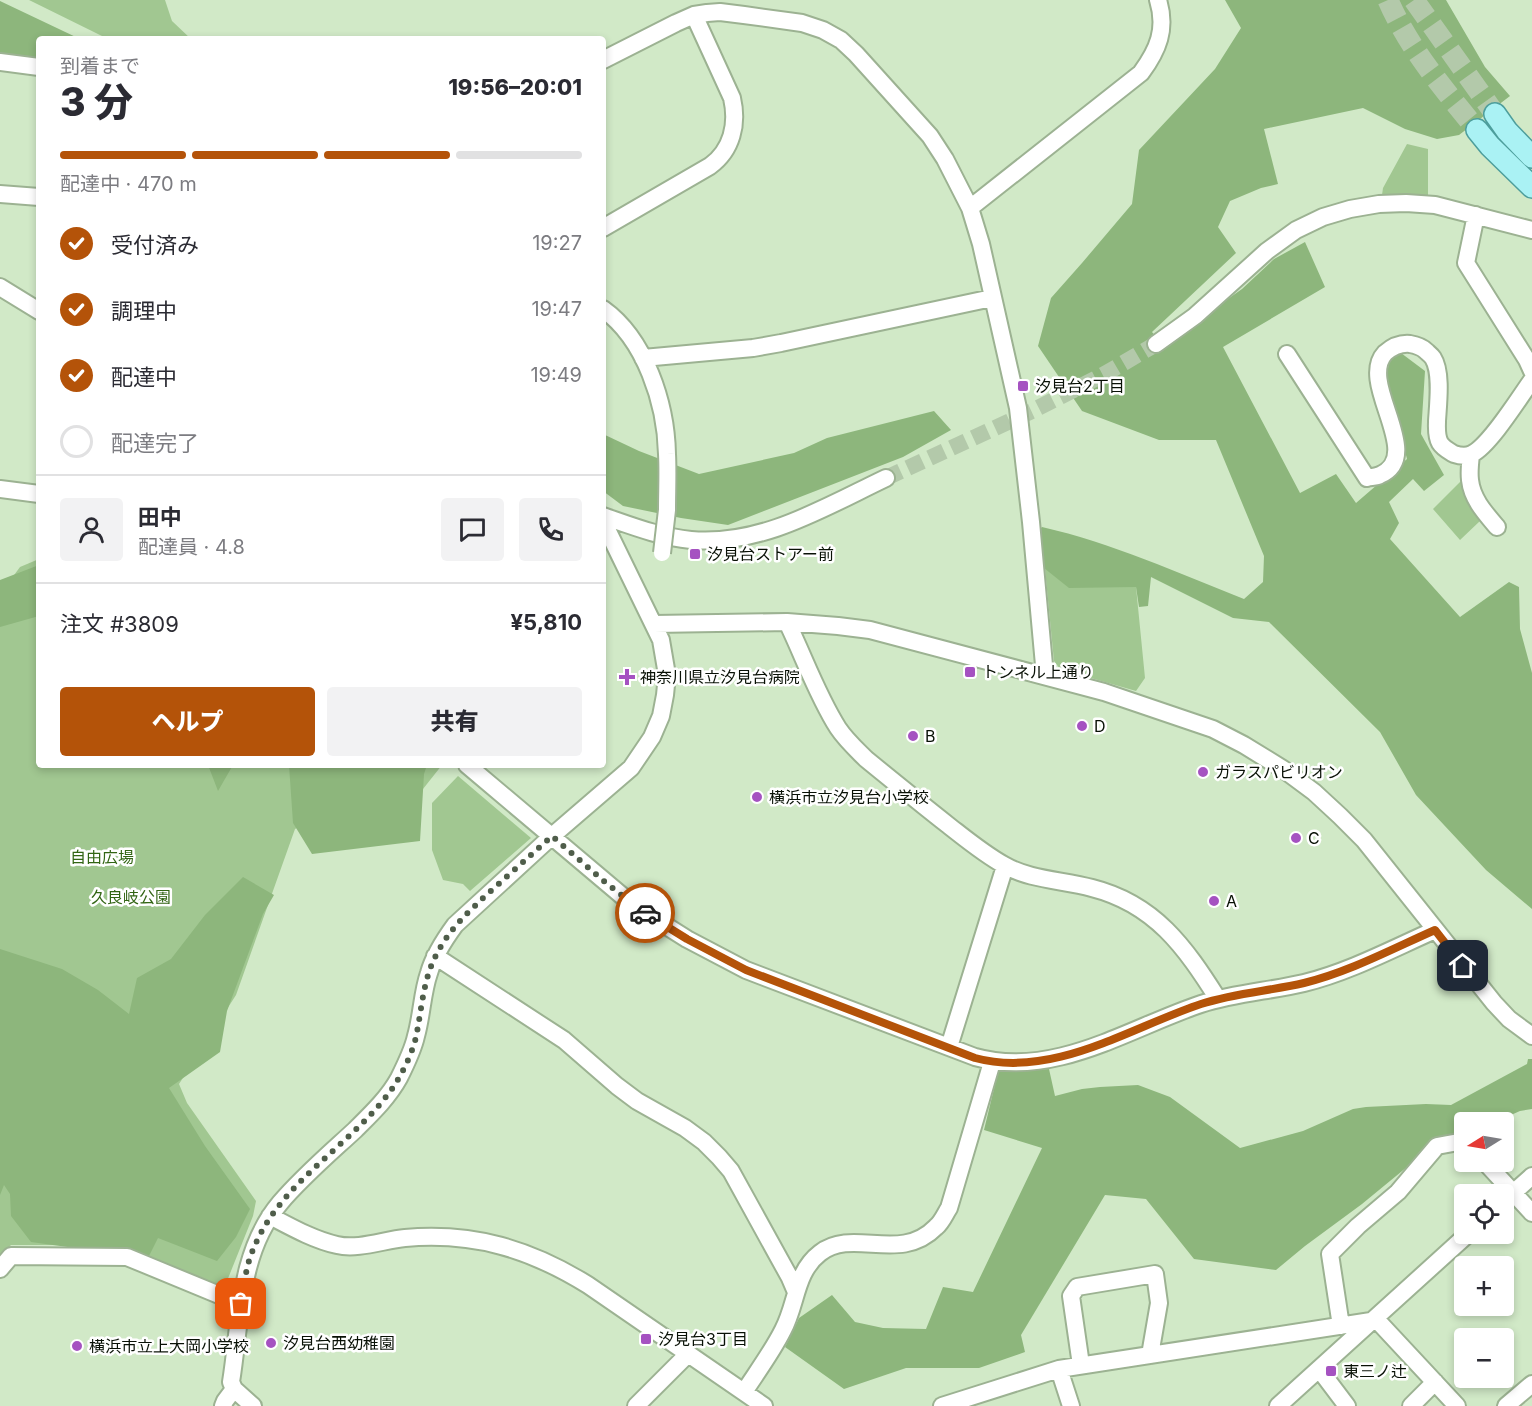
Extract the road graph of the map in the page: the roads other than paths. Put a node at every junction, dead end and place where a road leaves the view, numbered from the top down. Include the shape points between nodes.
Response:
1 (1158, 0) edge
2 (722, 6) edge
3 (694, 15) junction
4 (606, 59) edge
5 (0, 62) edge
6 (36, 66) edge
7 (1495, 114) tunnel mouth
8 (1477, 130) tunnel mouth
9 (1532, 157) edge
10 (1532, 187) edge
11 (0, 194) edge
12 (36, 197) edge
13 (970, 208) junction
14 (1476, 215) junction
15 (606, 226) edge
16 (1532, 230) edge
17 (0, 287) edge
18 (992, 298) junction
19 (36, 309) edge
20 (606, 311) edge
21 (1156, 344) tunnel mouth
22 (1287, 354) dead end
23 (643, 358) junction
24 (1532, 371) edge
25 (1532, 380) edge
26 (1471, 455) junction
27 (885, 478) tunnel mouth
28 (0, 489) edge
29 (36, 493) edge
30 (606, 519) edge
31 (606, 524) edge
32 (1497, 527) dead end
33 (662, 553) dead end
34 (787, 622) junction
35 (654, 624) junction
36 (1045, 676) junction
37 (471, 768) edge
38 (552, 836) junction
39 (1005, 866) junction
40 (1435, 930) junction
41 (435, 956) junction
42 (1218, 999) junction
43 (1532, 1036) edge
44 (949, 1047) junction
45 (992, 1062) junction
46 (1454, 1143) edge
47 (1532, 1176) edge
48 (1514, 1192) edge
49 (1514, 1201) edge
50 (1532, 1213) edge
51 (270, 1216) junction
52 (1456, 1244) edge
53 (0, 1269) edge
54 (796, 1292) junction
55 (241, 1304) junction
56 (1373, 1319) junction
57 (1341, 1326) junction
58 (688, 1354) junction
59 (1150, 1355) junction
60 (1082, 1365) junction
61 (1059, 1369) junction
62 (1319, 1369) junction
63 (1435, 1382) junction
64 (1532, 1384) edge
65 (234, 1389) junction
66 (744, 1392) junction
67 (223, 1406) edge
68 (253, 1406) edge
69 (636, 1406) edge
70 (764, 1406) edge
71 (942, 1406) edge
72 (1071, 1406) edge
73 (1278, 1406) edge
74 (1347, 1406) edge
75 (1411, 1406) edge
76 (1457, 1406) edge
77 (1506, 1406) edge

1 - 13 street via 1161,33 1157,48 1141,73
2 - 3 street
2 - 13 street via 802,23 841,40 930,136
3 - 4 street
3 - 15 street via 732,98 735,122 728,146 710,166
5 - 6 street
7 - 9 main road
8 - 10 main road
11 - 12 street
13 - 18 street
14 - 16 street
14 - 21 street via 1406,203 1379,204 1323,217 1267,251 1195,316
14 - 24 street via 1466,263
17 - 19 street
18 - 23 street via 753,348
18 - 36 street via 1021,429
20 - 23 street via 624,327
22 - 26 street via 1367,478 1390,468 1396,455 1396,441 1380,386 1380,360 1401,344 1423,348 1437,368 1439,441 1456,455
23 - 33 street, bridge via 659,399 667,452
25 - 26 street via 1485,444
26 - 32 street via 1471,488
27 - 30 street via 796,521 730,539 692,540 649,533
28 - 29 street
31 - 35 street
34 - 35 street
34 - 36 street via 870,630
34 - 39 street via 828,710 851,745 911,796
35 - 38 street via 667,675 661,716 652,736 631,768
36 - 40 street via 1213,729 1283,769 1314,792 1364,840
37 - 38 street
38 - 41 street via 455,925
38 - 44 street via 633,905 697,945 746,970
39 - 42 street via 1091,887 1132,904 1167,929
39 - 44 street
40 - 42 street via 1323,978
40 - 43 street via 1497,1006
41 - 51 street via 417,1035 398,1080 372,1113
41 - 54 street via 564,1040 637,1101 704,1142 731,1172
42 - 45 street via 1070,1055 1038,1061
44 - 45 street
45 - 54 street via 949,1208 938,1226 910,1243 849,1243 828,1248 803,1272
46 - 57 street via 1437,1146 1398,1192 1330,1254
47 - 48 street
49 - 50 street
51 - 55 street via 251,1256
51 - 58 street via 339,1246 452,1237 520,1251 563,1269
52 - 56 street
53 - 55 street via 11,1256 127,1257
54 - 66 street via 783,1330
55 - 65 street via 231,1382
56 - 57 street
56 - 62 street
56 - 63 street
57 - 59 street
58 - 66 street
58 - 69 street
59 - 60 street
59 - 60 street via 1159,1304 1155,1274 1077,1287 1071,1296
60 - 61 street
61 - 71 street
61 - 72 street
62 - 73 street
62 - 74 street
63 - 75 street
63 - 76 street
64 - 77 street
65 - 67 street
65 - 68 street
66 - 70 street

